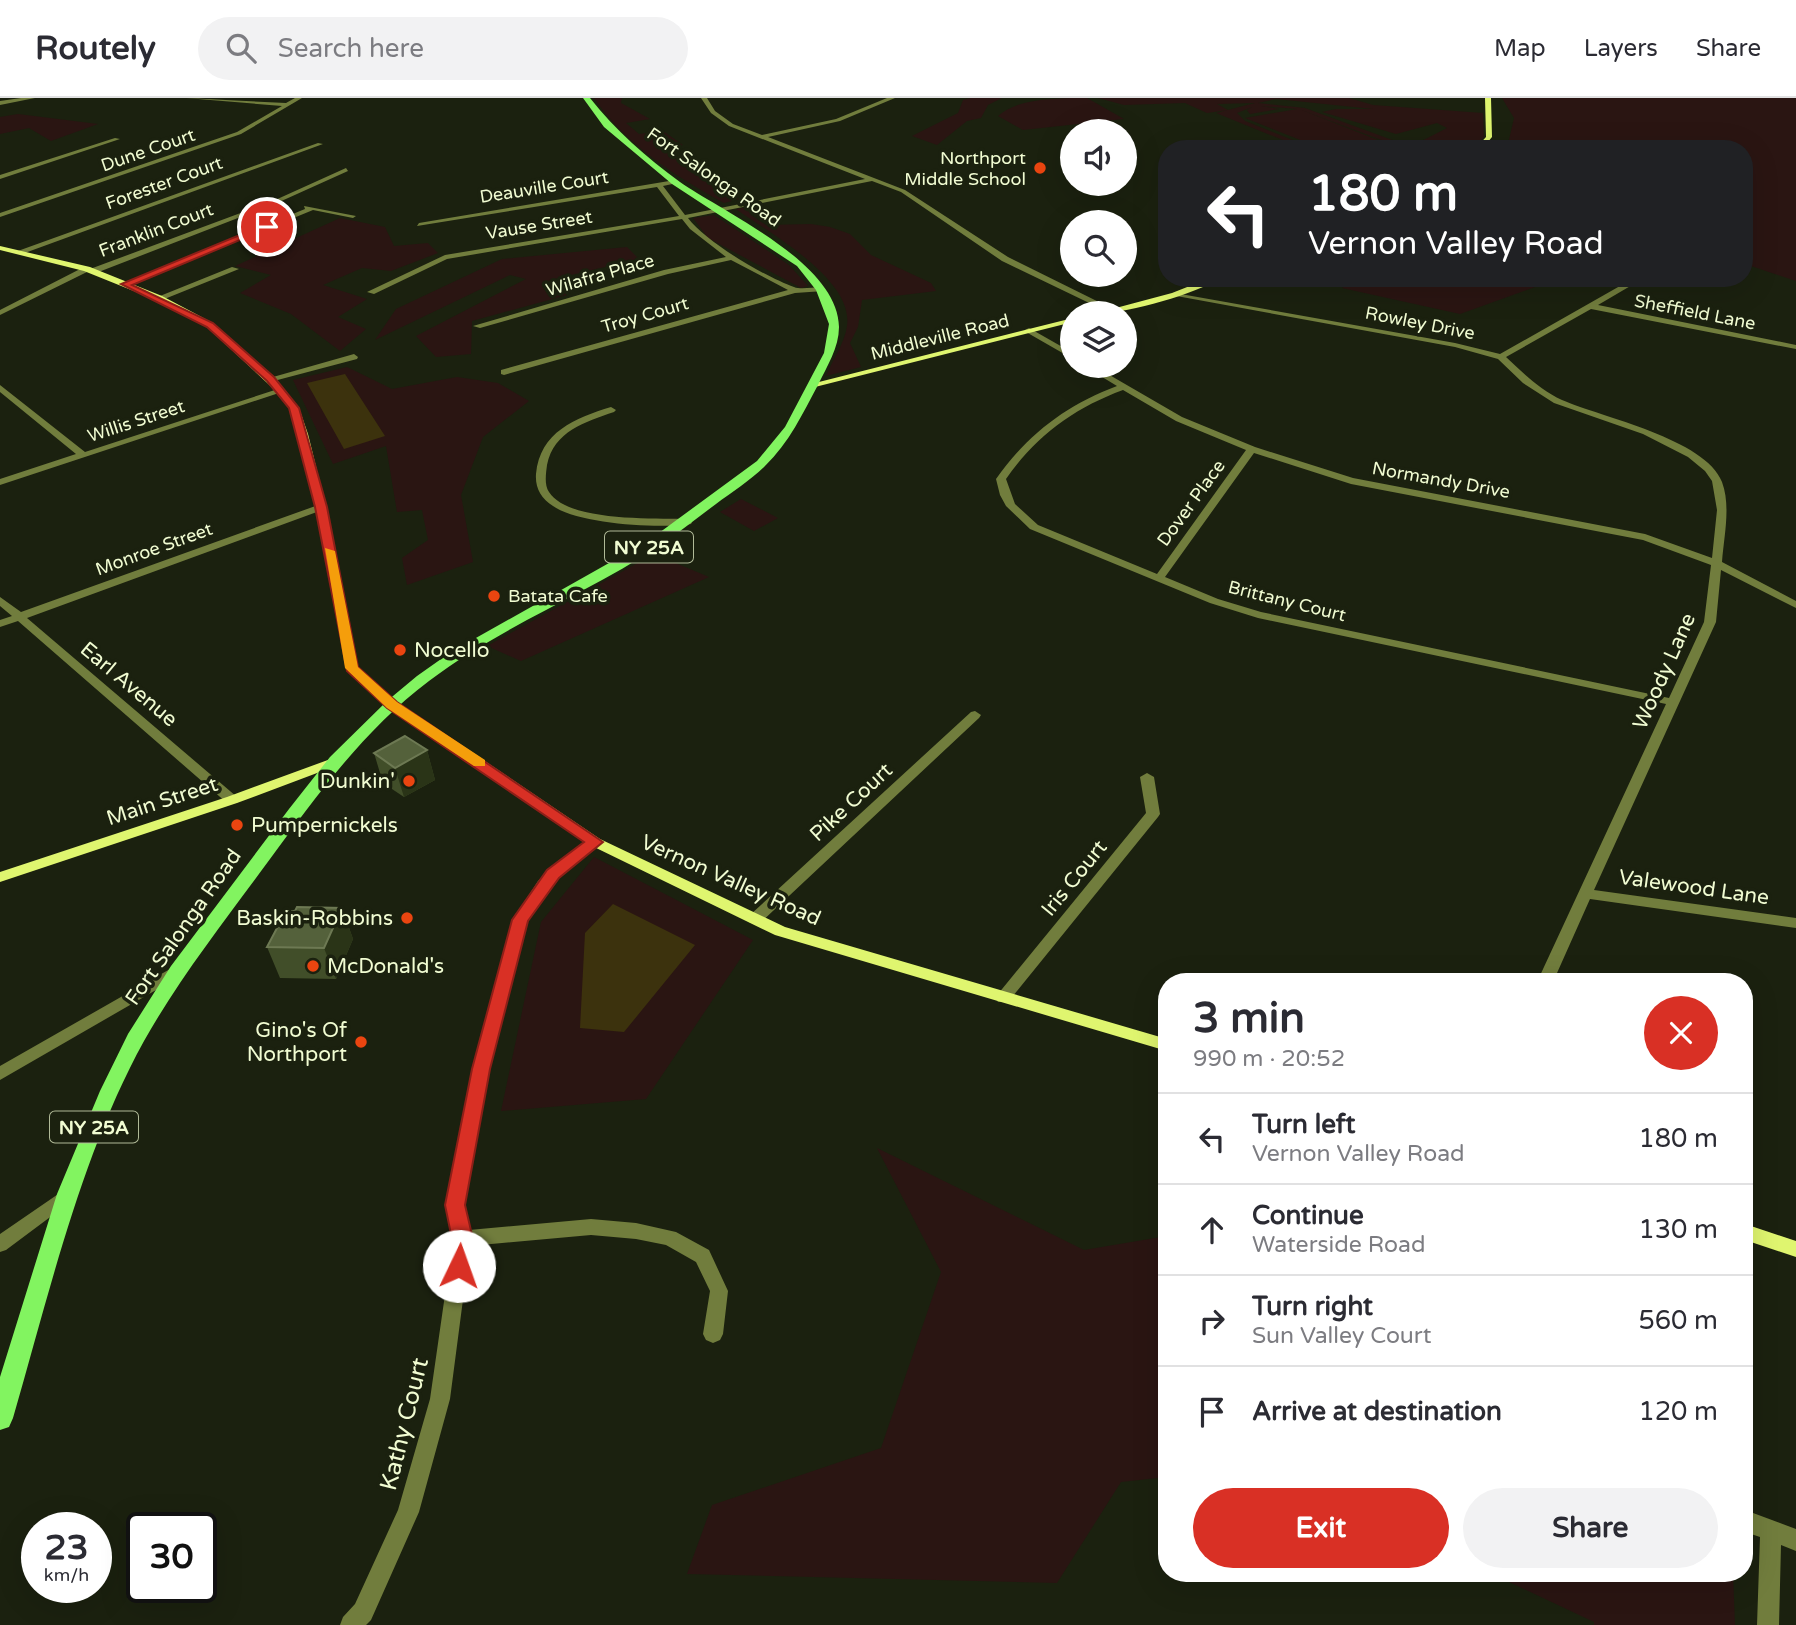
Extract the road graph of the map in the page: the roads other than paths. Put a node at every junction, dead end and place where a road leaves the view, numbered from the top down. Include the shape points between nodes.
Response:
1 (32, 98) edge
2 (189, 98) edge
3 (299, 98) edge
4 (586, 98) edge
5 (704, 98) edge
6 (892, 98) edge
7 (1488, 98) edge
8 (0, 103) edge
9 (284, 104) junction
10 (759, 138) junction
11 (117, 139) dead end
12 (1486, 140) edge
13 (320, 144) dead end
14 (346, 170) dead end
15 (0, 177) edge
16 (876, 178) junction
17 (675, 182) junction
18 (659, 184) junction
19 (275, 202) junction
20 (288, 204) dead end
21 (300, 206) dead end
22 (313, 208) junction
23 (718, 210) junction
24 (0, 215) edge
25 (353, 216) dead end
26 (684, 217) junction
27 (419, 225) dead end
28 (0, 248) edge
29 (19, 252) junction
30 (732, 258) junction
31 (236, 269) dead end
32 (90, 270) junction
33 (125, 284) junction
34 (1194, 287) edge
35 (1624, 287) edge
36 (821, 289) junction
37 (795, 291) junction
38 (371, 292) dead end
39 (1175, 295) junction
40 (159, 298) junction
41 (1092, 301) edge
42 (1137, 305) edge
43 (1589, 306) junction
44 (0, 313) edge
45 (1060, 323) edge
46 (477, 326) dead end
47 (1029, 330) junction
48 (1796, 347) edge
49 (1060, 349) edge
50 (354, 357) dead end
51 (1501, 357) junction
52 (504, 372) dead end
53 (1108, 378) edge
54 (270, 379) junction
55 (815, 384) junction
56 (1123, 387) junction
57 (0, 388) edge
58 (281, 391) junction
59 (611, 410) dead end
60 (1252, 449) junction
61 (83, 455) junction
62 (0, 482) edge
63 (321, 507) junction
64 (687, 522) junction
65 (1716, 563) junction
66 (1158, 578) junction
67 (0, 600) edge
68 (1796, 605) edge
69 (19, 616) junction
70 (0, 624) edge
71 (1672, 702) junction
72 (392, 705) junction
73 (975, 715) dead end
74 (336, 761) junction
75 (1147, 777) dead end
76 (232, 800) junction
77 (595, 842) junction
78 (0, 877) edge
79 (1587, 894) junction
80 (755, 919) junction
81 (1796, 923) edge
82 (178, 971) junction
83 (1549, 973) edge
84 (1003, 998) junction
85 (1158, 1042) edge
86 (0, 1074) edge
87 (68, 1194) junction
88 (1753, 1235) edge
89 (462, 1239) junction
90 (0, 1244) edge
91 (1796, 1249) edge
92 (713, 1334) dead end
93 (0, 1418) edge
94 (1753, 1524) edge
95 (1772, 1531) junction
96 (1796, 1540) edge
97 (351, 1625) edge
98 (1768, 1625) edge

1 - 8 street
2 - 9 street
3 - 9 street, Dune Court
4 - 17 main road, Fort Salonga Road / NY 25A via 607,125
5 - 10 street via 720,118
6 - 10 street via 838,120
7 - 12 main road
9 - 24 street, Dune Court via 239,133
10 - 16 street
11 - 15 street
13 - 29 street, Forester Court
14 - 19 street, Franklin Court
16 - 23 street, Vause Street
16 - 41 street via 923,202 1005,259
17 - 18 street, Deauville Court
17 - 23 main road, Fort Salonga Road / NY 25A
18 - 26 street, Fort Salonga Road
18 - 27 street, Deauville Court
19 - 20 street
19 - 32 street, Franklin Court
21 - 22 street
22 - 25 street
22 - 33 street
23 - 26 street, Vause Street
23 - 36 main road, Fort Salonga Road / NY 25A via 800,264
26 - 30 street, Fort Salonga Road
26 - 38 street, Vause Street via 453,255
28 - 29 main road, Vernon Valley Road
29 - 32 main road, Vernon Valley Road
30 - 37 street, Fort Salonga Road
30 - 46 street, Wilafra Place
31 - 40 street
32 - 33 main road, Vernon Valley Road
32 - 44 street, Franklin Court
33 - 40 main road, Vernon Valley Road
34 - 39 main road
35 - 43 street, Rowley Drive
36 - 37 street
36 - 55 main road, Fort Salonga Road / NY 25A via 834,324 829,353
37 - 52 street, Troy Court
39 - 42 main road
39 - 51 street, Rowley Drive
40 - 54 main road, Vernon Valley Road via 210,325
43 - 48 street, Sheffield Lane
43 - 51 street, Rowley Drive
45 - 47 main road, Middleville Road
47 - 49 street
47 - 55 main road, Middleville Road
50 - 54 street
51 - 65 street, Woody Lane via 1557,401 1646,432 1709,469 1717,481 1722,510
53 - 56 street, Normandy Drive
54 - 58 main road, Vernon Valley Road
55 - 64 main road, Fort Salonga Road / NY 25A via 776,448
56 - 60 street, Normandy Drive via 1179,419
56 - 66 street, Brittany Court via 1095,396 1051,423 1001,478 1004,497 1034,527
57 - 61 street
58 - 61 street, Willis Street
58 - 63 main road, Vernon Valley Road via 294,408
59 - 64 street via 560,432 547,445 541,480 544,494 582,515
60 - 65 street, Normandy Drive via 1351,481 1645,537
60 - 66 street, Dover Place
61 - 62 street, Willis Street
63 - 69 street, Monroe Street
63 - 72 main road, Vernon Valley Road via 352,668
64 - 72 main road, Fort Salonga Road / NY 25A via 456,655
65 - 68 street, Normandy Drive
65 - 71 street, Woody Lane via 1710,622
66 - 71 street, Brittany Court via 1258,615
67 - 69 street, Earl Avenue
69 - 70 street, Monroe Street
69 - 76 street, Earl Avenue
71 - 79 street, Woody Lane
72 - 74 main road, Fort Salonga Road / NY 25A
72 - 77 main road, Vernon Valley Road
73 - 80 street, Pike Court
74 - 76 main road, Main Street
74 - 82 main road, Fort Salonga Road / NY 25A
75 - 84 street, Iris Court via 1153,814
76 - 78 main road, Main Street
77 - 80 main road, Vernon Valley Road
77 - 89 street, Kathy Court via 556,870 520,920 481,1069 455,1205
79 - 81 street, Valewood Lane
79 - 83 street, Woody Lane
80 - 84 main road, Vernon Valley Road via 823,946
82 - 86 street
82 - 87 main road, Fort Salonga Road / NY 25A via 125,1060
84 - 85 main road, Vernon Valley Road
87 - 90 street
87 - 93 main road, Fort Salonga Road / NY 25A
88 - 91 main road
89 - 92 street via 590,1227 670,1238 703,1256 719,1290
89 - 97 street, Kathy Court via 440,1399 411,1499 363,1612
94 - 95 street
95 - 96 street
95 - 98 street

